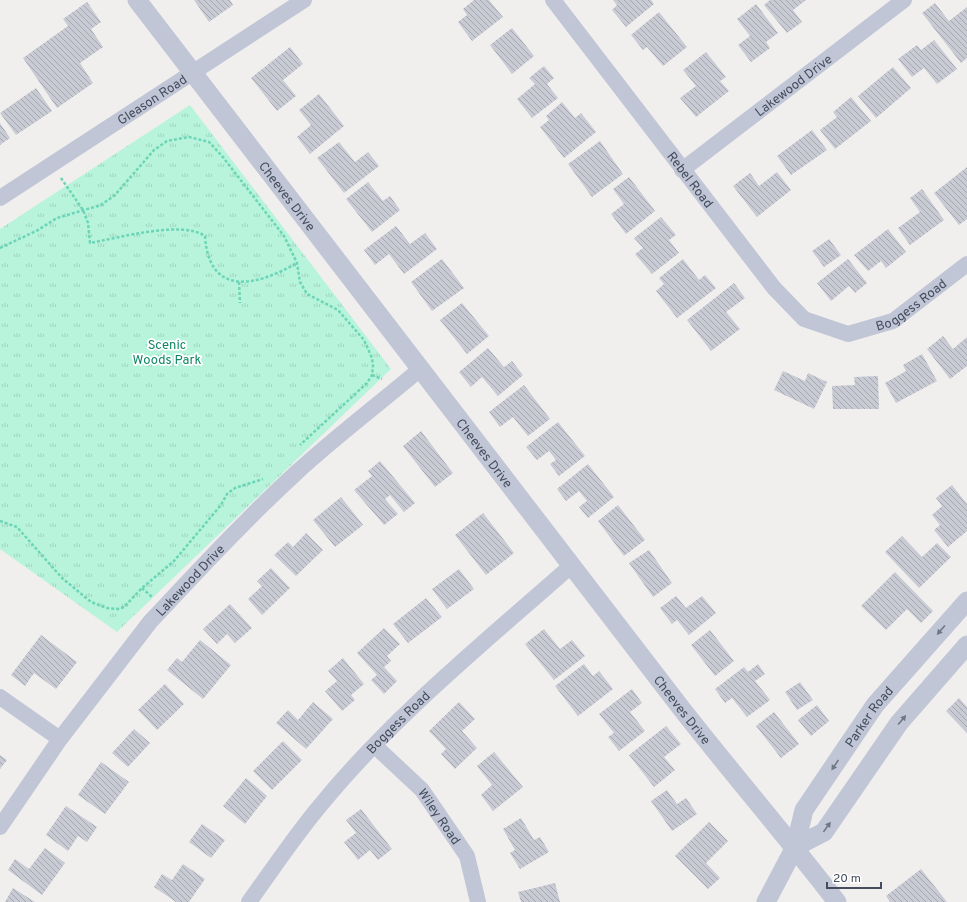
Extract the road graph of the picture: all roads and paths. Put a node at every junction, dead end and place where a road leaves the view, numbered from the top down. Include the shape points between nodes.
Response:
1 (137, 0) edge
2 (304, 0) edge
3 (553, 0) edge
4 (904, 0) edge
5 (191, 73) junction
6 (52, 164) junction
7 (682, 170) junction
8 (0, 198) edge
9 (83, 210) junction
10 (0, 248) edge
11 (297, 263) junction
12 (967, 264) edge
13 (239, 282) junction
14 (240, 303) dead end
15 (848, 334) joint
16 (419, 370) junction
17 (296, 450) dead end
18 (266, 477) dead end
19 (0, 521) edge
20 (572, 565) junction
21 (967, 601) edge
22 (967, 645) edge
23 (0, 697) edge
24 (60, 739) junction
25 (375, 746) junction
26 (0, 827) edge
27 (795, 847) junction
28 (249, 902) edge
29 (478, 902) edge
30 (766, 902) edge
31 (837, 902) edge

1 - 5 street, Cheeves Drive
2 - 5 street, Gleason Road
3 - 7 street, Rebel Road
4 - 7 street, Lakewood Drive
5 - 6 street, Gleason Road
5 - 16 street, Cheeves Drive
6 - 8 street, Gleason Road
6 - 9 path
7 - 15 street, Rebel Road via 774,288 804,319
9 - 10 path via 57,218
9 - 11 path via 101,205 115,195 154,150 167,141 189,137 209,142 222,156 284,236
9 - 13 path via 88,223 90,243 175,229 198,231 205,236 209,261 215,270 223,277
11 - 13 path via 279,273 255,281
11 - 17 path via 300,282 307,294 338,310 350,322 364,340 373,366 372,375 359,392 304,439
12 - 15 street, Boggess Road via 893,321
13 - 14 path
16 - 20 street, Cheeves Drive
16 - 24 street, Lakewood Drive via 298,472 230,536 150,622
18 - 19 path via 253,484 235,488 227,494 221,505 174,561 124,607 118,609 91,602 62,578 17,527
20 - 25 street, Boggess Road via 467,656
20 - 27 street, Cheeves Drive via 736,778
21 -> 27 street, Parker Road via 875,705 804,810
27 -> 22 street, Parker Road via 824,832 899,723
23 - 24 street
24 - 26 street, Lakewood Drive
25 - 28 street, Boggess Road via 319,807
25 - 29 street, Wiley Road via 422,790 467,856
27 - 30 street, Parker Road
27 - 31 street, Cheeves Drive

